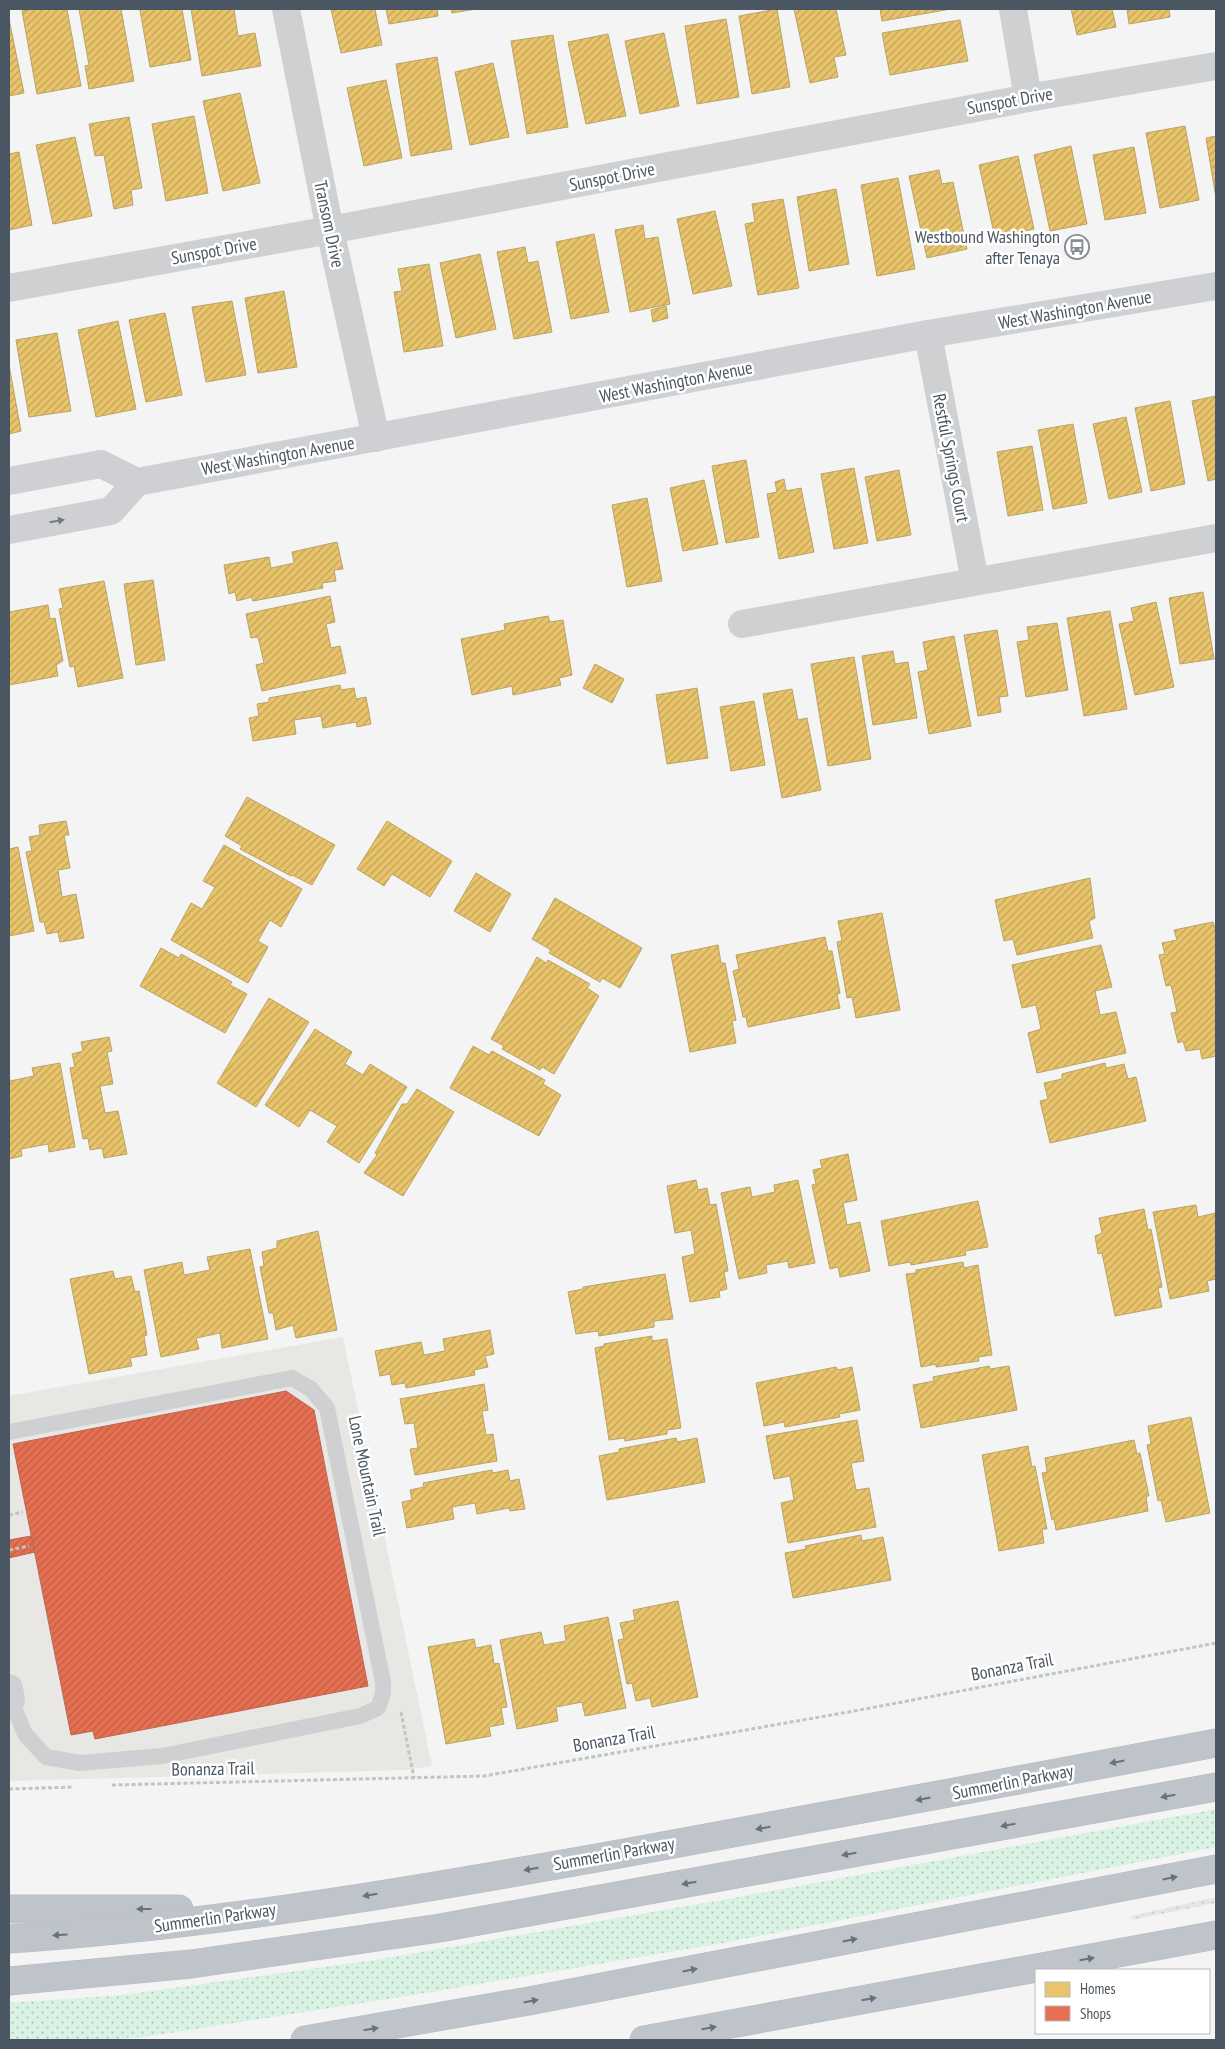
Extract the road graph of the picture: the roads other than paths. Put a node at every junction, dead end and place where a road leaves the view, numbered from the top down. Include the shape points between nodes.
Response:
1 (286, 9) edge
2 (1013, 9) edge
3 (1216, 66) edge
4 (1028, 98) junction
5 (330, 230) junction
6 (1216, 286) edge
7 (9, 288) edge
8 (928, 334) junction
9 (376, 438) junction
10 (9, 482) edge
11 (137, 482) junction
12 (9, 530) edge
13 (1216, 538) edge
14 (975, 581) junction
15 (742, 624) dead end
16 (9, 1432) edge
17 (10, 1694) edge
18 (1216, 1744) edge
19 (1216, 1787) edge
20 (1216, 1869) edge
21 (9, 1908) edge
22 (281, 1909) junction
23 (1216, 1935) edge
24 (9, 1939) edge
25 (9, 1981) edge
26 (305, 2040) edge
27 (644, 2040) edge

1 - 5 street, Transom Drive
2 - 4 street
3 - 4 street, Sunspot Drive
4 - 5 street, Sunspot Drive
5 - 7 street, Sunspot Drive
5 - 9 street, Transom Drive
6 - 8 main road, West Washington Avenue
8 - 9 main road, West Washington Avenue
8 - 14 street, Restful Springs Court
9 - 11 main road, West Washington Avenue
10 - 11 main road via 101,464
12 -> 11 main road via 111,511
13 - 14 street
14 - 15 street
16 - 17 lane via 292,1378 311,1389 327,1408 383,1682 378,1708 360,1716 162,1756 80,1763 46,1757 25,1734
18 -> 22 highway, Summerlin Parkway via 537,1868
19 -> 25 highway via 430,1929 190,1964
26 -> 20 highway via 529,2001
22 -> 21 highway
22 -> 24 highway, Summerlin Parkway via 157,1926
27 -> 23 highway

